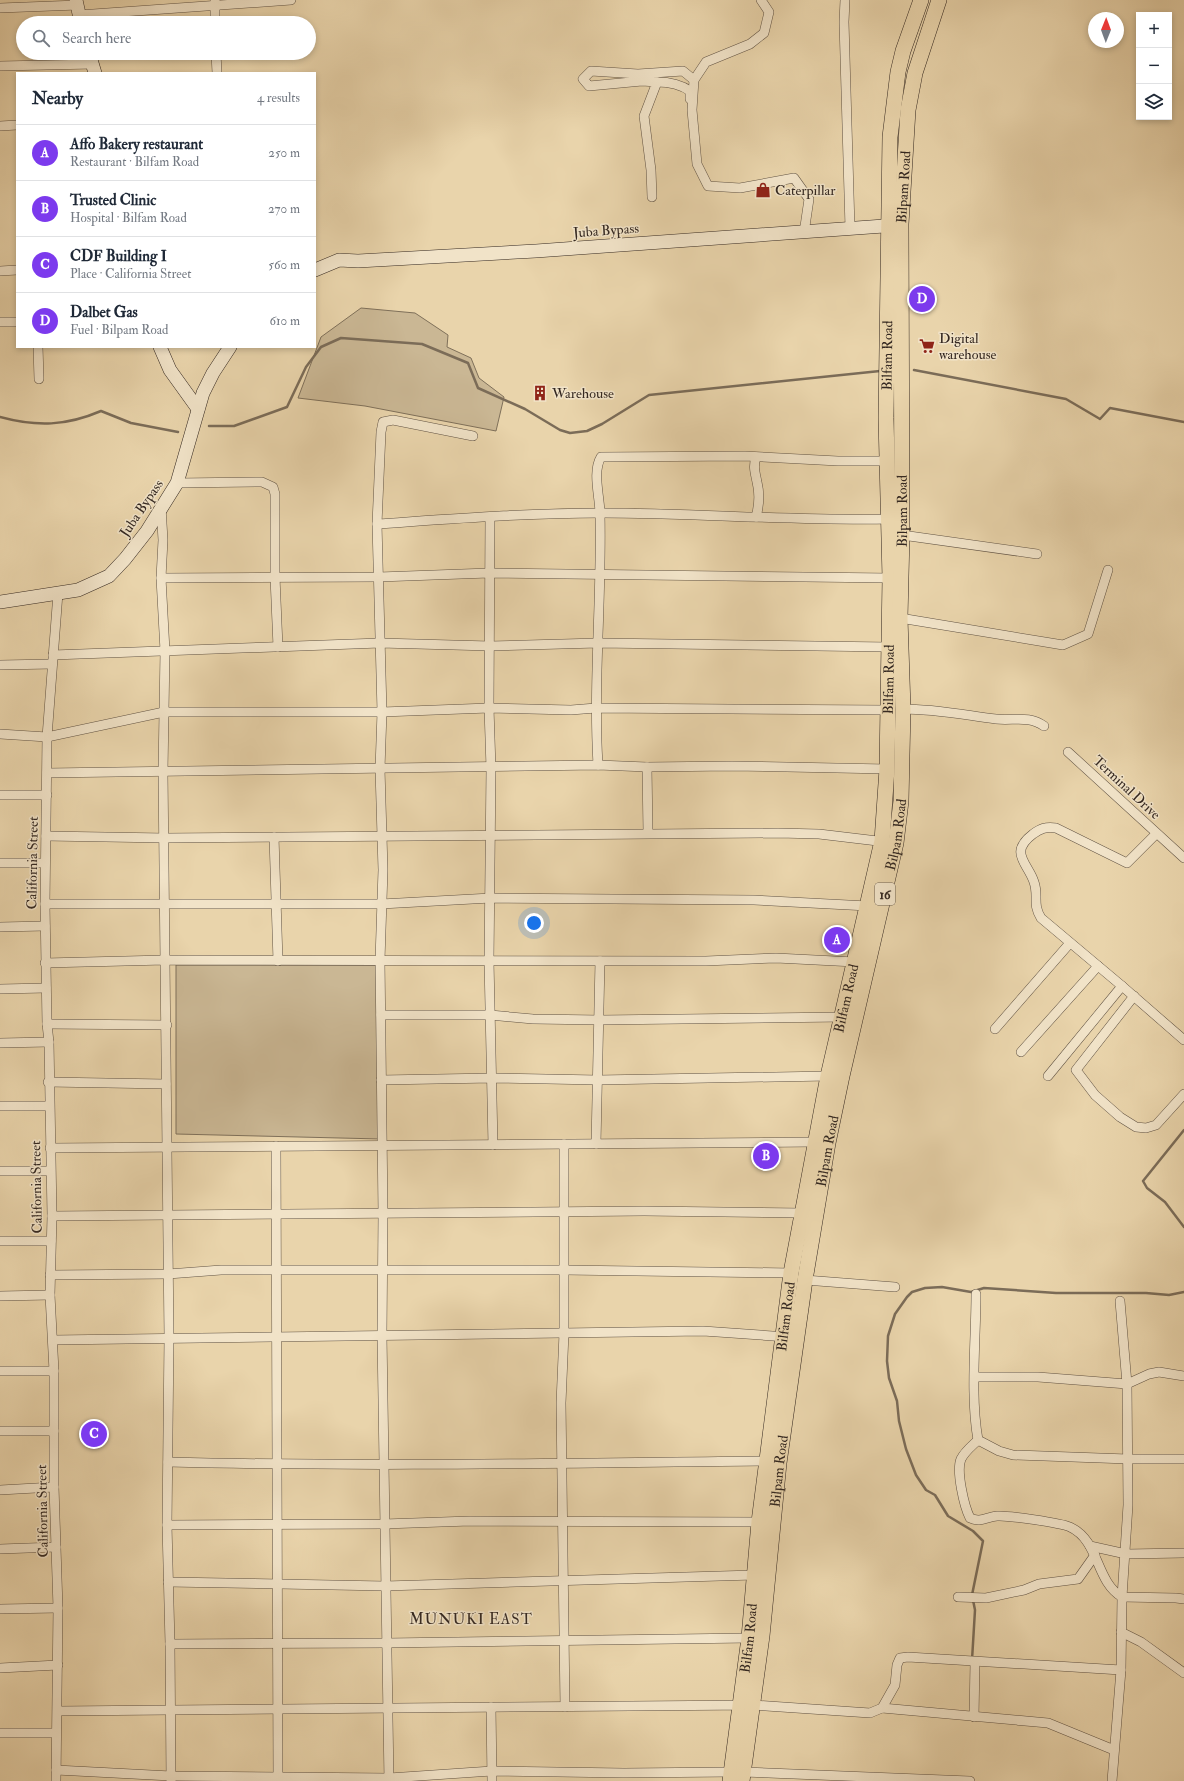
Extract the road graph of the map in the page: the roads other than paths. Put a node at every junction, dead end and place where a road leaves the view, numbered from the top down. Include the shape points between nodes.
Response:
1 (291, 0) edge
2 (761, 0) edge
3 (845, 0) edge
4 (922, 0) edge
5 (938, 0) edge
6 (215, 2) edge
7 (0, 8) edge
8 (78, 11) edge
9 (216, 16) edge
10 (216, 60) edge
11 (92, 64) edge
12 (0, 66) edge
13 (217, 72) edge
14 (694, 80) junction
15 (657, 82) junction
16 (692, 110) junction
17 (16, 125) edge
18 (0, 126) edge
19 (652, 197) dead end
20 (901, 224) junction
21 (850, 228) junction
22 (804, 233) junction
23 (316, 260) edge
24 (339, 260) junction
25 (16, 270) edge
26 (316, 270) edge
27 (0, 271) edge
28 (0, 322) edge
29 (16, 322) edge
30 (38, 348) edge
31 (160, 348) edge
32 (229, 348) edge
33 (39, 379) dead end
34 (198, 409) junction
35 (473, 436) dead end
36 (756, 457) junction
37 (888, 461) junction
38 (177, 483) junction
39 (161, 506) junction
40 (600, 513) junction
41 (490, 517) junction
42 (756, 517) junction
43 (889, 519) junction
44 (376, 524) junction
45 (902, 535) junction
46 (1037, 554) dead end
47 (1108, 570) dead end
48 (489, 573) junction
49 (599, 575) junction
50 (275, 577) junction
51 (379, 577) junction
52 (161, 578) junction
53 (890, 578) junction
54 (58, 593) junction
55 (0, 602) edge
56 (900, 618) junction
57 (380, 643) junction
58 (598, 643) junction
59 (490, 646) junction
60 (278, 647) junction
61 (889, 647) junction
62 (164, 651) junction
63 (53, 660) junction
64 (0, 664) edge
65 (489, 708) junction
66 (596, 708) junction
67 (903, 709) junction
68 (887, 710) junction
69 (164, 712) junction
70 (382, 712) junction
71 (1044, 726) dead end
72 (0, 734) edge
73 (47, 737) junction
74 (1068, 752) dead end
75 (598, 765) junction
76 (647, 767) junction
77 (491, 768) junction
78 (380, 769) junction
79 (887, 769) junction
80 (164, 772) junction
81 (47, 773) junction
82 (0, 795) edge
83 (47, 795) junction
84 (648, 833) junction
85 (490, 834) junction
86 (1156, 834) junction
87 (382, 835) junction
88 (46, 836) junction
89 (274, 837) junction
90 (165, 838) junction
91 (889, 842) junction
92 (1184, 858) edge
93 (45, 862) junction
94 (0, 863) edge
95 (491, 898) junction
96 (274, 903) junction
97 (45, 904) junction
98 (165, 904) junction
99 (382, 904) junction
100 (868, 906) junction
101 (45, 926) junction
102 (0, 927) edge
103 (1070, 943) junction
104 (165, 960) junction
105 (278, 960) junction
106 (380, 960) junction
107 (489, 961) junction
108 (600, 961) junction
109 (855, 962) junction
110 (45, 963) junction
111 (1098, 966) junction
112 (1122, 986) junction
113 (46, 988) junction
114 (0, 989) edge
115 (1134, 996) junction
116 (381, 1015) junction
117 (490, 1015) junction
118 (843, 1017) junction
119 (600, 1020) junction
120 (47, 1024) junction
121 (167, 1025) junction
122 (995, 1029) dead end
123 (1184, 1040) edge
124 (49, 1042) junction
125 (0, 1043) edge
126 (1021, 1052) dead end
127 (828, 1076) junction
128 (1048, 1076) dead end
129 (493, 1078) junction
130 (381, 1080) junction
131 (598, 1080) junction
132 (48, 1082) junction
133 (166, 1084) junction
134 (1184, 1094) edge
135 (0, 1106) edge
136 (49, 1106) junction
137 (815, 1142) junction
138 (564, 1144) junction
139 (596, 1144) junction
140 (493, 1145) junction
141 (276, 1146) junction
142 (382, 1146) junction
143 (50, 1148) junction
144 (168, 1148) junction
145 (0, 1171) edge
146 (50, 1171) junction
147 (564, 1212) junction
148 (276, 1213) junction
149 (383, 1213) junction
150 (802, 1213) junction
151 (167, 1215) junction
152 (52, 1216) junction
153 (0, 1241) edge
154 (51, 1241) junction
155 (277, 1270) junction
156 (383, 1270) junction
157 (564, 1270) junction
158 (791, 1273) junction
159 (168, 1274) junction
160 (50, 1276) junction
161 (804, 1280) junction
162 (895, 1287) dead end
163 (976, 1294) dead end
164 (50, 1295) junction
165 (0, 1296) edge
166 (1120, 1301) dead end
167 (564, 1333) junction
168 (382, 1336) junction
169 (277, 1337) junction
170 (789, 1337) junction
171 (169, 1338) junction
172 (53, 1340) junction
173 (0, 1371) edge
174 (54, 1371) junction
175 (1184, 1376) edge
176 (975, 1377) junction
177 (1127, 1384) junction
178 (0, 1431) edge
179 (54, 1431) junction
180 (978, 1440) junction
181 (1128, 1459) junction
182 (1184, 1459) edge
183 (766, 1461) junction
184 (168, 1462) junction
185 (563, 1463) junction
186 (277, 1465) junction
187 (384, 1465) junction
188 (54, 1487) junction
189 (0, 1490) edge
190 (759, 1522) junction
191 (563, 1523) junction
192 (277, 1524) junction
193 (384, 1524) junction
194 (167, 1525) junction
195 (1090, 1546) junction
196 (56, 1547) junction
197 (0, 1549) edge
198 (1184, 1553) edge
199 (1126, 1554) junction
200 (1095, 1555) junction
201 (754, 1575) junction
202 (168, 1582) junction
203 (564, 1582) junction
204 (277, 1585) junction
205 (385, 1586) junction
206 (958, 1597) dead end
207 (1122, 1597) junction
208 (1184, 1600) edge
209 (58, 1608) junction
210 (0, 1609) edge
211 (1121, 1632) junction
212 (749, 1638) junction
213 (565, 1641) junction
214 (277, 1643) junction
215 (386, 1643) junction
216 (170, 1644) junction
217 (975, 1662) junction
218 (58, 1665) junction
219 (0, 1668) edge
220 (1121, 1670) junction
221 (1184, 1673) edge
222 (747, 1705) junction
223 (491, 1707) junction
224 (565, 1707) junction
225 (882, 1708) junction
226 (277, 1709) junction
227 (387, 1709) junction
228 (170, 1710) junction
229 (58, 1711) junction
230 (974, 1717) junction
231 (0, 1733) edge
232 (56, 1733) junction
233 (1114, 1750) junction
234 (56, 1770) junction
235 (492, 1771) junction
236 (737, 1776) edge
237 (171, 1778) edge
238 (830, 1778) edge
239 (278, 1779) edge
240 (389, 1780) edge
241 (56, 1781) edge
242 (492, 1781) edge
243 (970, 1781) edge
244 (1112, 1781) edge

1 - 6 street
2 - 14 street via 769,12 764,33 750,44 706,62
3 - 21 street
4 - 37 main road, Bilfam Road / 16 via 898,72 890,137 886,383
5 - 20 main road, Bilpam Road / 16 via 915,73 908,110
6 - 8 street
6 - 9 street
7 - 8 street
10 - 13 street
11 - 12 street
14 - 15 street via 683,71 638,74 591,71 583,79 589,86
14 - 16 street
15 - 16 street via 684,86 690,91
15 - 19 street via 644,116
16 - 22 street via 697,164 708,186 740,188 794,178 809,198
17 - 18 street
20 - 21 main road, Juba Bypass
20 - 45 main road, Bilpam Road / 16
21 - 22 main road, Juba Bypass
22 - 24 main road, Juba Bypass via 536,251
23 - 24 main road
24 - 26 main road, Juba Bypass
25 - 27 street
28 - 29 street
30 - 33 street
31 - 34 main road via 170,370
32 - 34 main road, Juba Bypass via 212,373
34 - 38 main road, Juba Bypass
35 - 44 street via 393,420 383,422
36 - 37 street
36 - 40 street via 601,457 598,468
36 - 42 street via 754,468 759,507
37 - 43 main road, Bilfam Road / 16
38 - 39 main road, Juba Bypass
38 - 50 street via 262,482 271,485 275,494
39 - 52 street
39 - 54 main road, Juba Bypass via 147,531 109,576 78,590
40 - 41 street
40 - 42 street
40 - 49 street
41 - 44 street
41 - 48 street
42 - 43 street
43 - 53 main road, Bilfam Road / 16
44 - 51 street
45 - 46 street
45 - 56 main road, Bilpam Road / 16
47 - 56 street via 1088,634 1063,645
48 - 49 street
48 - 51 street
48 - 59 street
49 - 53 street
49 - 58 street
50 - 51 street
50 - 52 street
50 - 60 street
51 - 57 street
52 - 62 street
53 - 61 main road, Bilfam Road / 16
54 - 55 main road, Juba Bypass
54 - 63 street, California Street
56 - 67 main road, Bilpam Road / 16
57 - 59 street
57 - 60 street
57 - 70 street
58 - 59 street
58 - 61 street
58 - 66 street
59 - 65 street
60 - 62 street
61 - 68 main road, Bilfam Road / 16
62 - 63 street
62 - 69 street
63 - 64 street
63 - 73 street, California Street
65 - 66 street
65 - 70 street
65 - 77 street
66 - 68 street
66 - 75 street
67 - 71 street via 946,711 997,719 1028,719
67 - 91 main road, Bilpam Road / 16 via 901,801
68 - 79 main road, Bilfam Road / 16
69 - 70 street
69 - 73 street
69 - 80 street
70 - 78 street
72 - 73 street
73 - 81 street, California Street
74 - 86 street, Terminal Drive
75 - 76 street
75 - 77 street
76 - 79 street
76 - 84 street
77 - 78 street
77 - 85 street
78 - 80 street
78 - 87 street
79 - 91 main road, Bilfam Road / 16
80 - 81 street
80 - 90 street
81 - 83 street, California Street
82 - 83 street
83 - 88 street, California Street
84 - 85 street
84 - 91 street via 819,834
85 - 87 street
85 - 95 street
86 - 92 street, Terminal Drive
86 - 103 street via 1127,863 1056,828 1044,828 1026,840 1021,847 1021,856 1034,882 1036,910 1041,918
87 - 89 street
87 - 99 street
88 - 90 street
88 - 93 street, California Street
89 - 90 street
89 - 96 street
90 - 98 street
91 - 100 main road, Bilfam Road / 16
91 - 161 main road, Bilpam Road / 16 via 828,1143
93 - 94 street
93 - 97 street, California Street
95 - 99 street
95 - 100 street via 754,900
95 - 107 street
96 - 98 street
96 - 99 street
96 - 105 street
97 - 98 street
97 - 101 street, California Street
98 - 104 street
99 - 106 street
100 - 109 main road, Bilfam Road / 16
101 - 102 street
101 - 110 street, California Street
103 - 111 street
103 - 122 street
104 - 105 street
104 - 110 street
104 - 121 street
105 - 106 street
106 - 107 street
106 - 116 street
107 - 108 street
107 - 117 street
108 - 109 street via 776,958
108 - 119 street
109 - 118 main road, Bilfam Road / 16
110 - 113 street, California Street
111 - 112 street
111 - 126 street
112 - 115 street
112 - 128 street
113 - 114 street
113 - 120 street, California Street
115 - 123 street
115 - 134 street via 1076,1070 1095,1095 1136,1127 1156,1125
116 - 117 street
116 - 130 street
117 - 119 street via 533,1020
117 - 129 street
118 - 119 street
118 - 127 main road, Bilfam Road / 16
119 - 131 street
120 - 121 street
120 - 124 street, California Street
121 - 133 street
124 - 125 street
124 - 132 street, California Street
127 - 131 street
127 - 137 main road, Bilfam Road / 16
129 - 130 street
129 - 131 street
129 - 140 street
130 - 142 street
131 - 139 street
132 - 133 street
132 - 136 street, California Street
133 - 144 street
135 - 136 street
136 - 143 street, California Street
137 - 139 street
137 - 150 main road, Bilfam Road / 16
138 - 139 street
138 - 140 street
138 - 147 street
140 - 142 street
141 - 142 street
141 - 144 street
141 - 148 street
142 - 149 street
143 - 144 street
143 - 146 street, California Street
144 - 151 street
145 - 146 street
146 - 152 street, California Street
147 - 149 street
147 - 150 street
147 - 157 street
148 - 149 street
148 - 151 street
148 - 155 street
149 - 156 street
150 - 158 main road, Bilfam Road / 16
151 - 152 street
151 - 159 street
152 - 154 street, California Street
153 - 154 street
154 - 160 street, California Street
155 - 156 street
155 - 159 street via 221,1270
155 - 169 street
156 - 157 street
156 - 168 street
157 - 158 street
157 - 167 street
158 - 170 main road, Bilfam Road / 16
159 - 160 street
159 - 171 street
160 - 164 street, California Street
161 - 162 street
161 - 170 main road, Bilpam Road / 16
163 - 176 street
164 - 165 street
164 - 172 street, California Street
166 - 177 street
167 - 168 street
167 - 170 street via 703,1331
167 - 185 street via 561,1403
168 - 169 street
168 - 187 street
169 - 171 street
169 - 186 street
170 - 183 main road, Bilfam Road / 16
170 - 222 main road, Bilpam Road / 16 via 762,1636
171 - 172 street
171 - 184 street
172 - 174 street, California Street
173 - 174 street
174 - 179 street, California Street
175 - 177 street via 1154,1373
176 - 177 street via 1038,1377
176 - 180 street
177 - 181 street
178 - 179 street
179 - 188 street, California Street
180 - 181 street via 1013,1455
180 - 195 street via 961,1460 960,1474 964,1501 970,1518 984,1520 1002,1516 1060,1524 1079,1534
181 - 182 street
181 - 199 street
183 - 185 street
183 - 190 main road, Bilfam Road / 16
184 - 186 street
184 - 194 street
185 - 187 street
185 - 191 street
186 - 187 street
186 - 192 street
187 - 193 street
188 - 189 street
188 - 196 street, California Street
190 - 191 street
190 - 201 main road, Bilfam Road / 16
191 - 193 street via 470,1521
191 - 203 street
192 - 193 street
192 - 194 street
192 - 204 street
193 - 205 street
194 - 202 street
195 - 199 street
195 - 200 street
196 - 197 street
196 - 209 street, California Street
198 - 199 street
199 - 207 street
200 - 206 street via 1078,1579 1039,1584 986,1598
200 - 207 street via 1109,1586
201 - 203 street
201 - 212 main road, Bilfam Road / 16
202 - 204 street
202 - 216 street
203 - 205 street
203 - 213 street
204 - 205 street
204 - 214 street
205 - 215 street
207 - 208 street
207 - 211 street
209 - 210 street
209 - 218 street, California Street
211 - 220 street
211 - 221 street via 1141,1642
212 - 213 street
212 - 222 main road, Bilfam Road / 16
213 - 215 street
213 - 224 street
214 - 215 street
214 - 216 street
214 - 226 street
215 - 227 street
216 - 228 street
217 - 220 street
217 - 225 street via 900,1658 895,1685
217 - 230 street
218 - 219 street
218 - 229 street, California Street
220 - 233 street
222 - 224 street
222 - 225 street via 870,1713
222 - 236 main road, Bilpam Road / 16
223 - 224 street
223 - 227 street
223 - 235 street
225 - 230 street
226 - 227 street
226 - 228 street
226 - 239 street
227 - 240 street
228 - 229 street
228 - 237 street
229 - 232 street, California Street
230 - 233 street via 1048,1723
231 - 232 street
232 - 234 street, California Street
233 - 244 street
234 - 237 street
234 - 241 street, California Street
235 - 236 street
235 - 240 street
235 - 242 street
236 - 238 street
237 - 239 street
238 - 243 street
239 - 240 street

